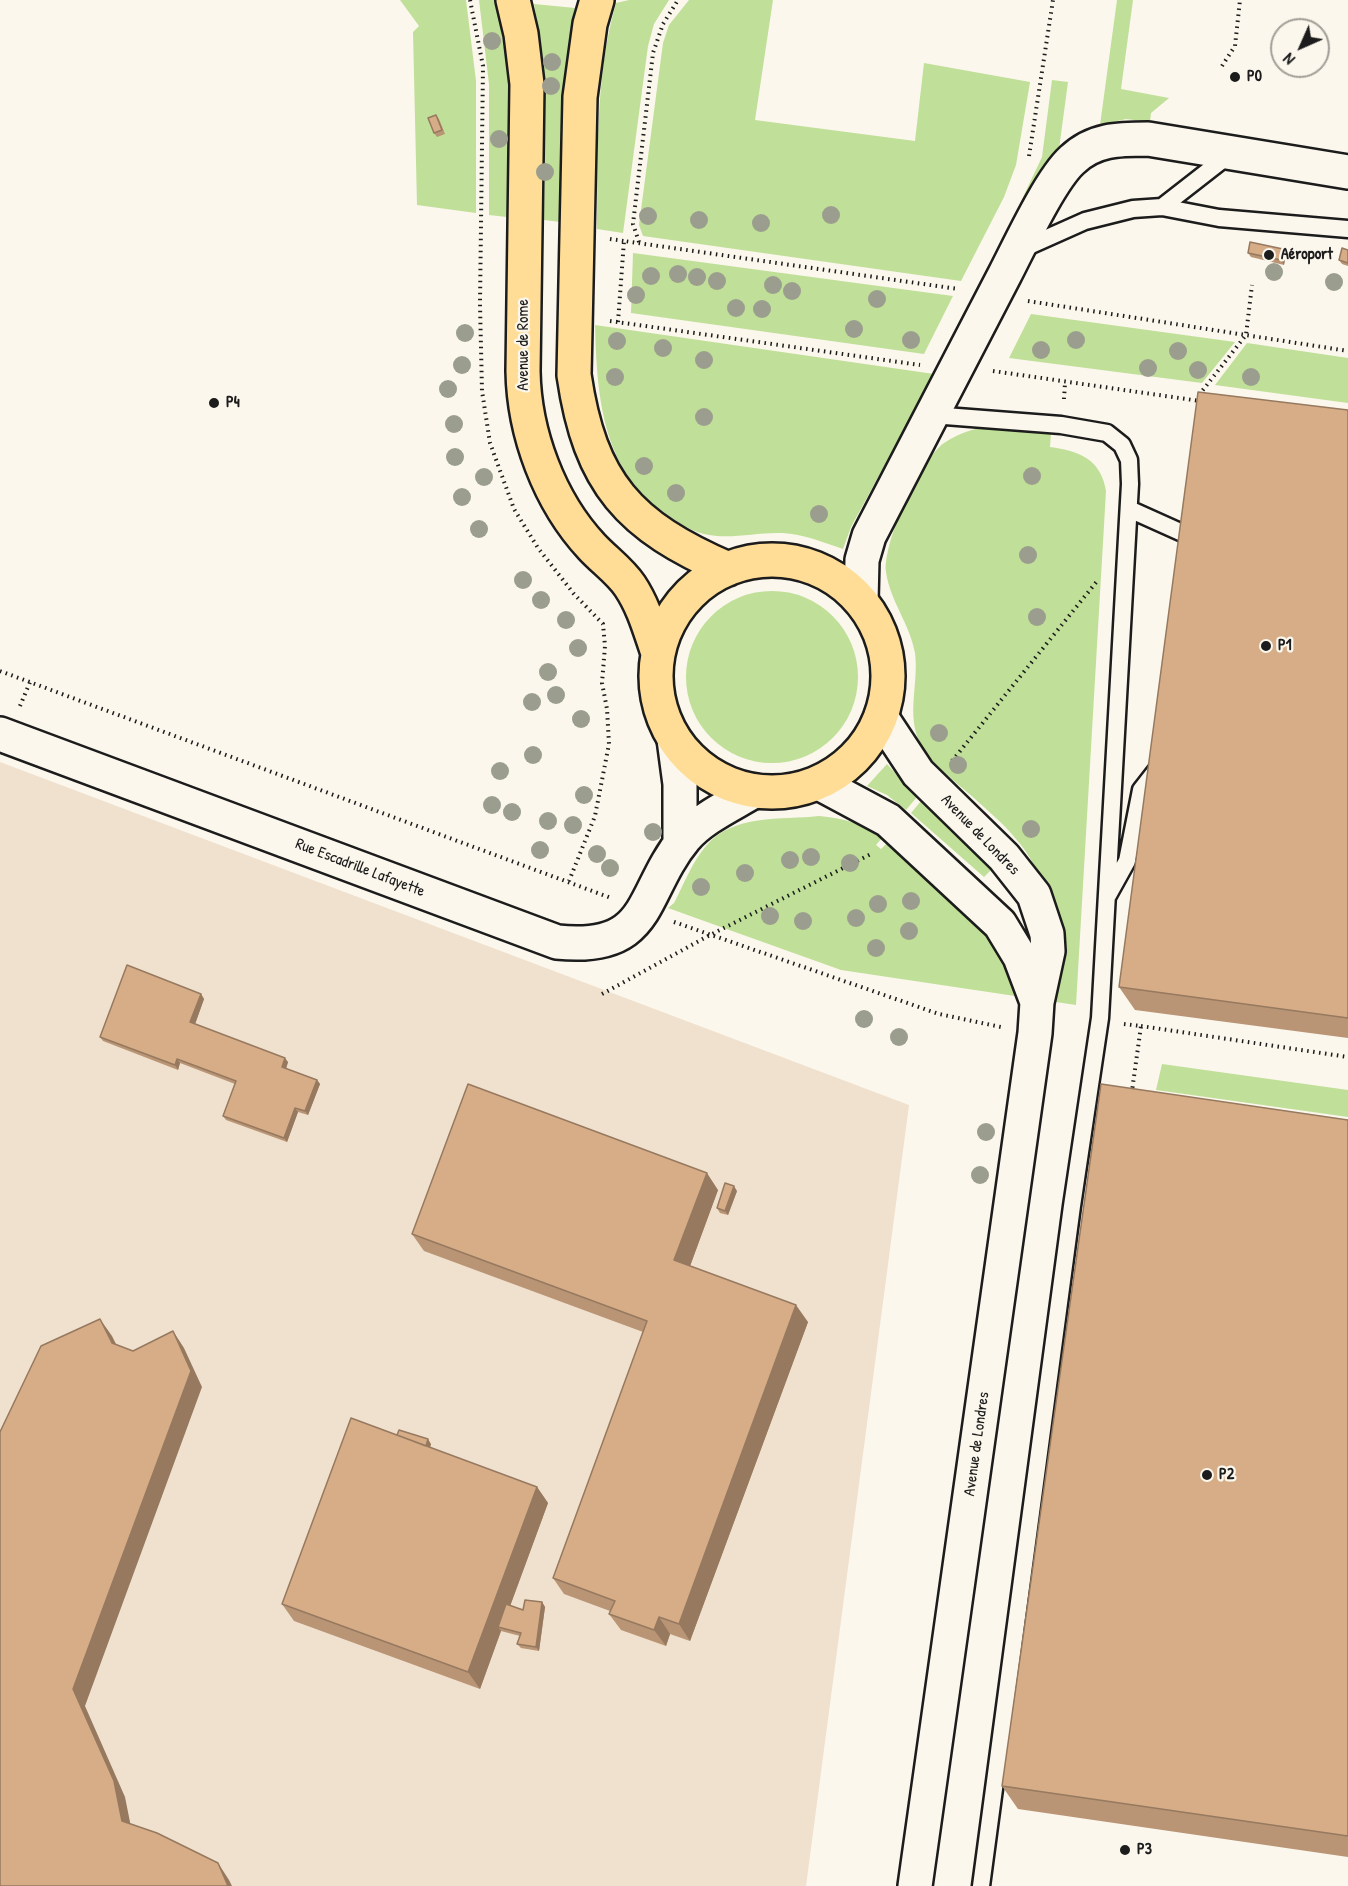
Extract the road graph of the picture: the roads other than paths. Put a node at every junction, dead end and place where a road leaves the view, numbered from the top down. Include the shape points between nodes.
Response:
1 (513, 0) edge
2 (597, 0) edge
3 (1231, 153) junction
4 (1342, 167) edge
5 (1162, 207) junction
6 (1348, 229) edge
7 (1017, 252) junction
8 (932, 415) junction
9 (1129, 509) junction
10 (1198, 540) edge
11 (728, 569) junction
12 (861, 601) junction
13 (658, 653) junction
14 (881, 717) junction
15 (0, 734) edge
16 (674, 739) junction
17 (1170, 752) edge
18 (819, 783) junction
19 (754, 791) junction
20 (680, 844) junction
21 (1106, 899) junction
22 (1036, 1017) junction
23 (1013, 1767) edge
24 (992, 1806) junction
25 (915, 1886) edge
26 (981, 1886) edge

1 - 13 main road, Avenue de Rome via 527,84 524,397 545,473 572,522 633,592 643,608
2 - 11 main road via 580,97 574,375 579,410 604,473 628,508 667,540
3 - 4 street
3 - 5 lane
3 - 7 street via 1148,139 1116,138 1087,148 1070,161 1056,181
5 - 6 lane via 1219,218
5 - 7 lane via 1102,215
7 - 8 street
8 - 9 lane via 1061,425 1107,433 1122,445 1129,460
8 - 12 street via 869,536 862,560
9 - 10 lane
9 - 21 lane
11 - 12 main road via 756,561 794,563 839,581
11 - 13 main road via 703,582 682,602 667,626
12 - 14 main road via 877,627 886,656 888,687
13 - 16 main road via 656,683 661,712
14 - 18 main road via 866,744 845,767
14 - 22 street, Avenue de Londres via 918,773 1004,857 1034,896 1047,934 1048,951
15 - 20 street, Rue Escadrille Lafayette via 557,942 586,945 622,932 644,911
16 - 19 main road via 708,774
16 - 20 street, Rue Escadrille Lafayette via 680,784
17 - 21 lane via 1141,790 1126,861
18 - 19 main road via 776,793
18 - 22 street, Avenue de Londres via 888,820 1000,924 1020,957
19 - 20 street, Rue Escadrille Lafayette via 699,825
21 - 24 lane via 1100,1018
22 - 25 street, Avenue de Londres
23 - 24 lane
24 - 26 lane

